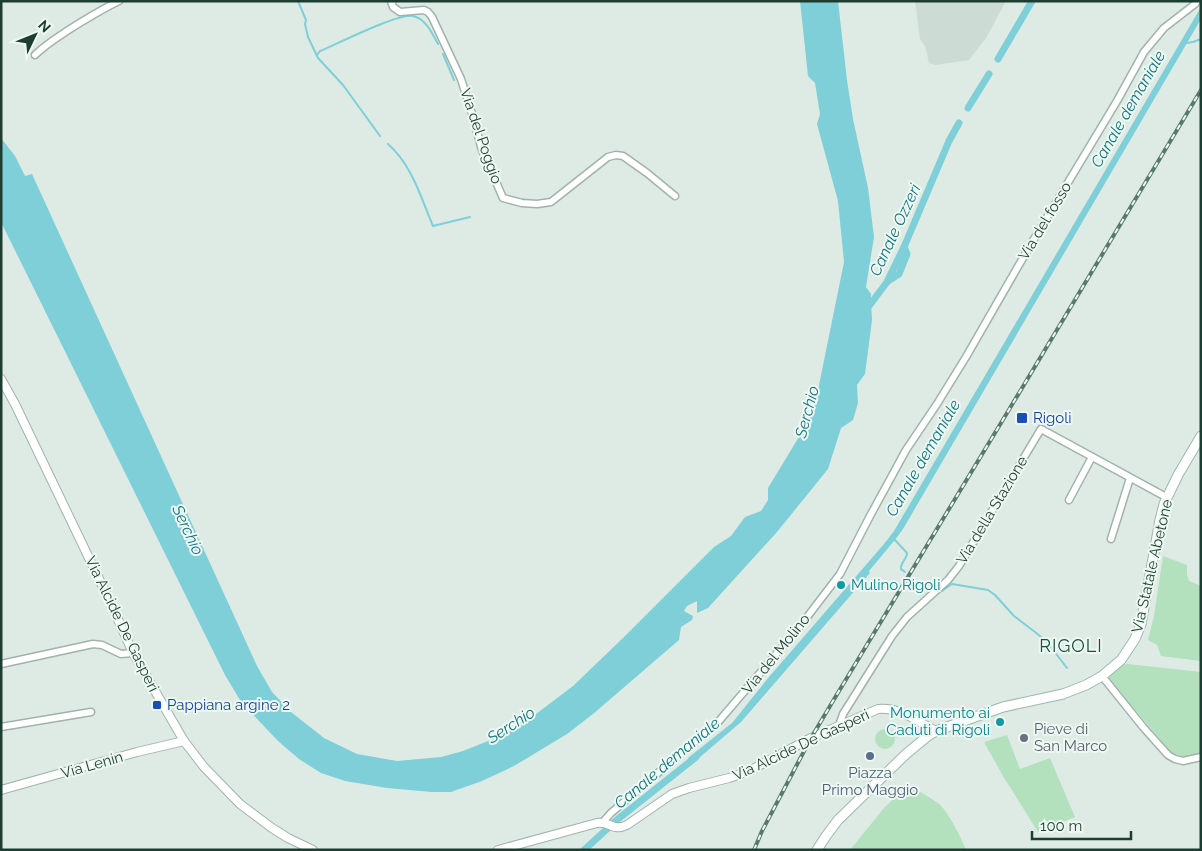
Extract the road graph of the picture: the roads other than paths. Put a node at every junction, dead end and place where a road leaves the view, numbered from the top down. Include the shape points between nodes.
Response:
1 (119, 1) edge
2 (391, 1) edge
3 (1196, 1) edge
4 (35, 55) dead end
5 (675, 196) dead end
6 (1, 379) edge
7 (1201, 436) edge
8 (906, 450) joint
9 (1092, 457) junction
10 (1130, 478) junction
11 (1166, 497) junction
12 (1070, 500) dead end
13 (1111, 539) dead end
14 (133, 653) junction
15 (1, 664) edge
16 (1102, 676) junction
17 (91, 712) dead end
18 (839, 726) junction
19 (1, 727) edge
20 (936, 731) junction
21 (184, 741) junction
22 (1201, 757) edge
23 (1, 790) edge
24 (604, 822) junction
25 (313, 850) edge
26 (498, 850) edge
27 (817, 850) edge

1 - 4 street via 45,45
2 - 5 street, Via del Poggio via 400,12 424,10 432,18 461,79 482,150 503,198 537,204 551,202 608,157 616,155 636,165
3 - 8 street, Via del fosso via 1164,28 1144,52 966,357
6 - 14 street, Via Alcide De Gasperi
7 - 11 main road, Via Statale Abetone
8 - 24 street, Via del Molino via 840,574 801,625 719,721 611,812
9 - 10 street, Via della Stazione
9 - 12 street
9 - 18 street, Via della Stazione via 1041,429 959,566 892,636 843,714
10 - 11 street, Via della Stazione
10 - 13 street
11 - 16 main road, Via Statale Abetone via 1138,634 1121,660
14 - 15 street via 121,654 93,644
14 - 21 street, Via Alcide De Gasperi
16 - 20 main road, Via Statale Abetone via 1076,690 1008,706
16 - 22 street via 1168,754 1183,761
17 - 19 street
18 - 20 street, Via Alcide De Gasperi via 878,709 889,709 900,711
18 - 24 street, Via Alcide De Gasperi via 748,771 672,794 620,828
20 - 27 main road, Via Statale Abetone via 906,754 838,820
21 - 23 street, Via Lenin
21 - 25 street, Via Alcide De Gasperi via 240,804 272,828
24 - 26 street

